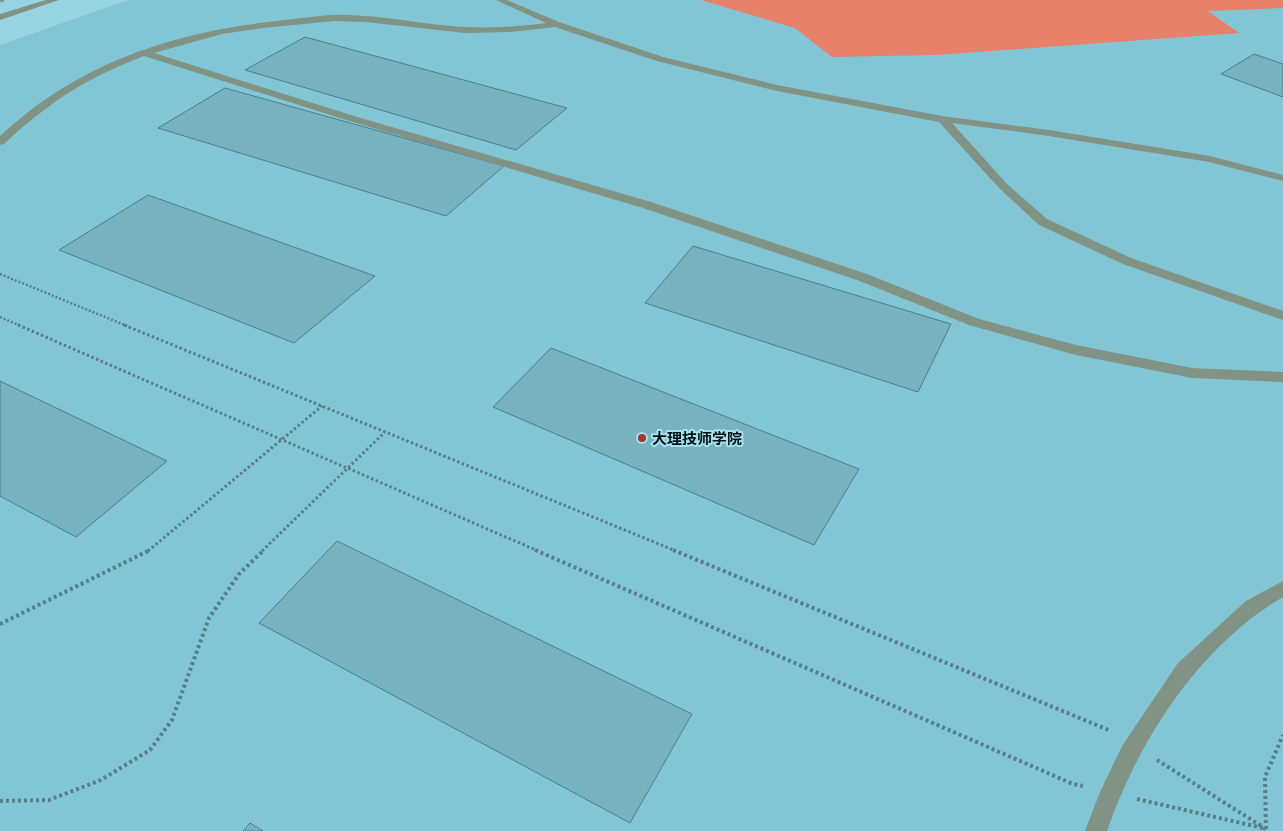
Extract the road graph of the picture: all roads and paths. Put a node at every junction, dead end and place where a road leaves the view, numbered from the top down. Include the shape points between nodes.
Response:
1 (55, 0) edge
2 (500, 0) edge
3 (0, 17) edge
4 (556, 24) junction
5 (145, 53) junction
6 (942, 119) junction
7 (0, 142) edge
8 (1283, 178) edge
9 (0, 274) edge
10 (1283, 316) edge
11 (0, 317) edge
12 (1283, 377) edge
13 (322, 406) junction
14 (385, 432) junction
15 (283, 440) junction
16 (349, 468) junction
17 (1283, 588) edge
18 (0, 624) edge
19 (1283, 736) edge
20 (1134, 745) junction
21 (1110, 792) junction
22 (0, 801) edge
23 (1266, 830) edge
24 (1096, 831) edge

1 - 3 street
2 - 4 street
4 - 5 street via 527,29 465,30 350,18 275,23 228,31
4 - 6 street via 660,59 777,88
5 - 7 street via 99,71 53,96 12,128
5 - 12 street via 350,118 647,205 862,277 974,322 1076,350 1192,373
6 - 8 street via 1049,132 1210,158
6 - 10 street via 1004,186 1043,222 1127,260
9 - 13 path
11 - 15 path
13 - 14 path
13 - 15 path
14 - 16 path
14 - 20 path via 1102,726
15 - 16 path
15 - 18 path via 150,550
16 - 21 path via 1072,784
16 - 22 path via 239,574 210,618 172,720 150,750 101,780 49,800
17 - 20 street via 1252,606 1185,669
19 - 23 path via 1265,777
20 - 21 street
20 - 23 path
21 - 23 path
21 - 24 street

